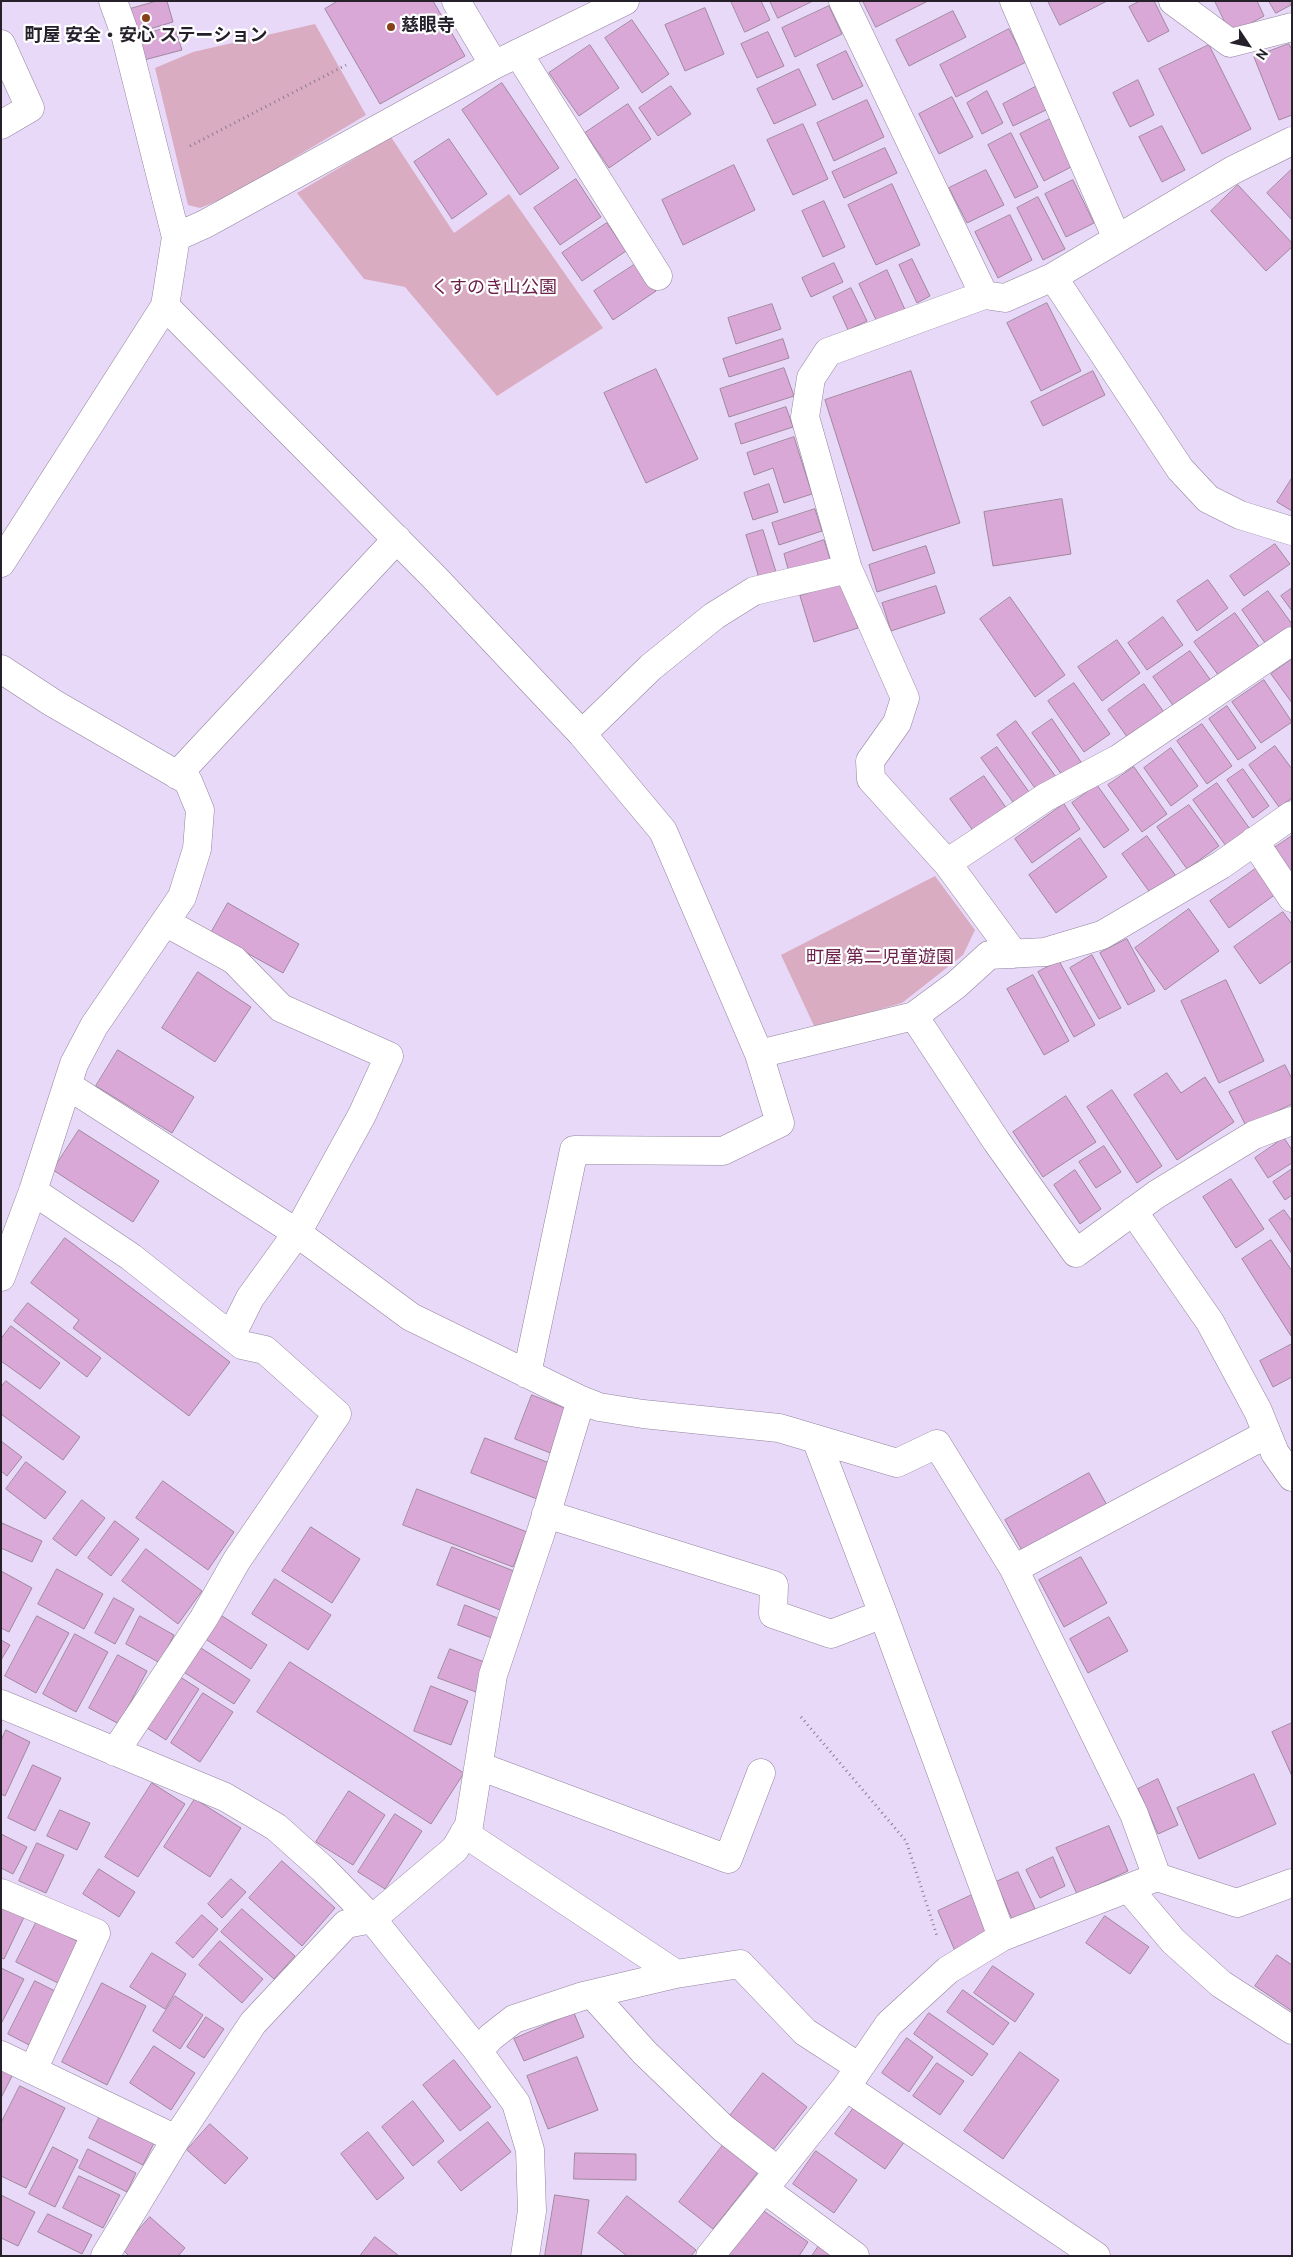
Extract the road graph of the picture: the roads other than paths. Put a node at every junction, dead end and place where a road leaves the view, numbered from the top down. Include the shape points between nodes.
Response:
1 (113, 1) edge
2 (456, 1) edge
3 (625, 1) edge
4 (843, 1) edge
5 (1014, 1) edge
6 (1173, 1) edge
7 (1292, 27) edge
8 (1, 44) edge
9 (518, 53) junction
10 (494, 65) junction
11 (1, 125) edge
12 (1292, 141) edge
13 (176, 237) junction
14 (1117, 239) junction
15 (658, 276) dead end
16 (1053, 277) junction
17 (984, 295) junction
18 (165, 306) junction
19 (1292, 530) edge
20 (397, 539) junction
21 (1, 563) edge
22 (848, 569) junction
23 (1292, 641) edge
24 (1, 670) edge
25 (582, 734) junction
26 (176, 775) junction
27 (1292, 815) edge
28 (1254, 842) junction
29 (947, 863) junction
30 (1292, 898) edge
31 (165, 922) junction
32 (1014, 954) junction
33 (914, 1016) junction
34 (759, 1054) junction
35 (67, 1085) junction
36 (1292, 1121) edge
37 (33, 1191) junction
38 (1133, 1211) junction
39 (297, 1233) junction
40 (1, 1277) edge
41 (231, 1336) junction
42 (526, 1374) junction
43 (581, 1400) junction
44 (1268, 1434) junction
45 (816, 1439) junction
46 (1292, 1477) edge
47 (546, 1514) junction
48 (1014, 1569) junction
49 (883, 1614) junction
50 (1, 1704) edge
51 (115, 1752) junction
52 (479, 1766) junction
53 (761, 1773) dead end
54 (464, 1833) junction
55 (1157, 1878) junction
56 (1292, 1883) edge
57 (1129, 1889) junction
58 (1, 1893) edge
59 (372, 1919) junction
60 (1002, 1937) junction
61 (676, 1974) junction
62 (592, 1994) junction
63 (1292, 2030) edge
64 (478, 2051) junction
65 (1, 2055) edge
66 (33, 2070) junction
67 (852, 2077) junction
68 (176, 2139) junction
69 (771, 2180) junction
70 (104, 2256) edge
71 (525, 2256) edge
72 (710, 2256) edge
73 (855, 2256) edge
74 (1096, 2256) edge

1 - 13 street via 125,34
2 - 10 street
3 - 9 street
4 - 17 street
5 - 14 street
6 - 7 street via 1230,43
8 - 11 street via 30,108
9 - 10 street
9 - 15 street
10 - 13 street
12 - 14 street via 1233,170
13 - 18 street
14 - 16 street
16 - 17 street via 1005,298
16 - 19 street via 1185,475 1208,499 1240,515
17 - 22 street via 828,352 811,378 805,417
18 - 20 street
18 - 21 street
20 - 25 street
20 - 26 street
22 - 25 street via 754,591 714,616 651,668
22 - 29 street via 904,698 897,723 870,761 871,779
23 - 29 street via 1118,759 1046,797
24 - 26 street
25 - 34 street via 662,831
26 - 31 street via 188,782 200,810 197,849 182,897
27 - 28 street
28 - 30 street
28 - 32 street via 1102,935 1045,952
29 - 32 street
31 - 35 street via 94,1026
31 - 39 street via 234,960 281,1008 388,1056 362,1115
32 - 33 street via 989,955
33 - 34 street
33 - 38 street via 997,1142 1076,1253
34 - 42 street via 780,1123 723,1150 574,1150
35 - 37 street
35 - 39 street
36 - 38 street via 1254,1135
37 - 40 street
37 - 41 street via 131,1257
38 - 44 street via 1210,1322
39 - 41 street via 250,1298
39 - 42 street via 412,1317
41 - 51 street via 242,1345 265,1350 337,1414 237,1560 204,1618
42 - 43 street
43 - 45 street via 599,1407 643,1414 779,1428
43 - 47 street
44 - 46 street via 1275,1453
44 - 48 street
45 - 48 street via 896,1463 937,1444
45 - 49 street
47 - 49 street via 774,1585 773,1614 831,1634
47 - 52 street via 493,1675
48 - 55 street via 1134,1814
49 - 60 street
50 - 51 street
51 - 59 street via 225,1797 276,1828 323,1869
52 - 53 street via 728,1859
52 - 54 street via 469,1825
54 - 59 street via 455,1850
54 - 61 street
55 - 56 street via 1236,1903
55 - 57 street
57 - 60 street
57 - 63 street via 1173,1941 1221,1984
58 - 66 street via 96,1933
59 - 64 street
59 - 68 street via 346,1924 253,2023
60 - 67 street via 948,1970 889,2024
61 - 62 street
61 - 67 street via 740,1964
62 - 64 street via 514,2019
62 - 69 street via 644,2052 716,2121
64 - 71 street via 516,2103 530,2150 532,2211
65 - 66 street
66 - 68 street
67 - 69 street
67 - 74 street
68 - 70 street
69 - 72 street
69 - 73 street

